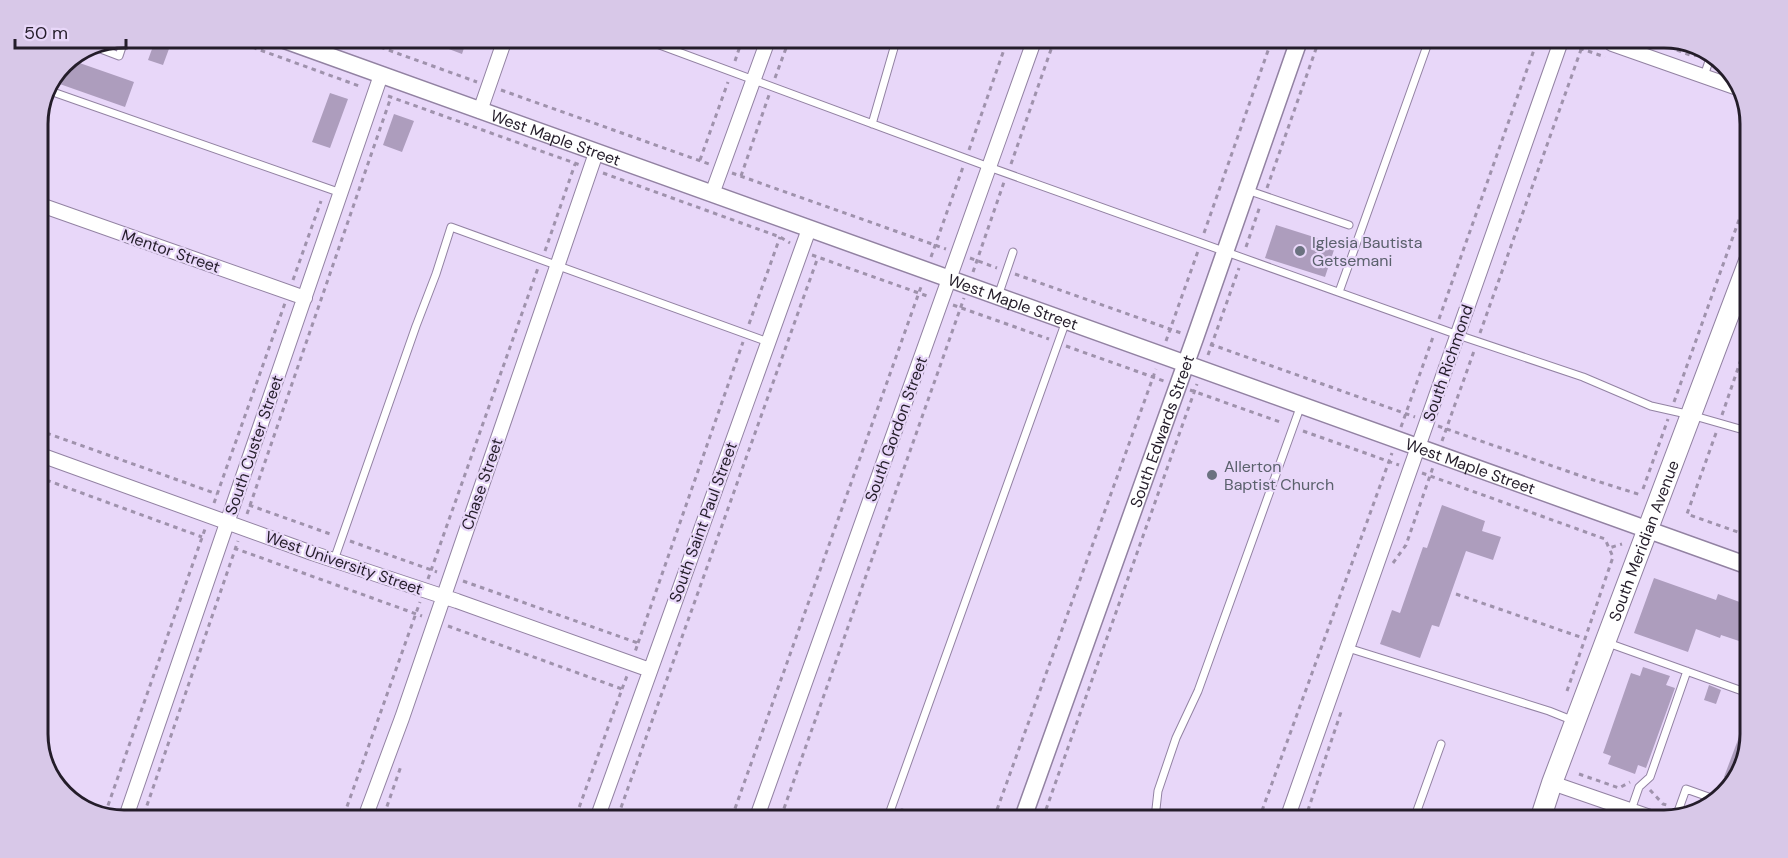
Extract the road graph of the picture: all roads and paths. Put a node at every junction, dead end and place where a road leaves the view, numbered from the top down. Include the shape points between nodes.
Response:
1 (122, 48) edge
2 (255, 48) edge
3 (307, 48) edge
4 (502, 48) edge
5 (667, 48) edge
6 (739, 48) edge
7 (765, 48) edge
8 (786, 48) edge
9 (894, 48) edge
10 (1005, 48) edge
11 (1032, 48) edge
12 (1052, 48) edge
13 (1269, 48) edge
14 (1296, 48) edge
15 (1316, 48) edge
16 (1426, 48) edge
17 (1535, 48) edge
18 (1559, 48) edge
19 (1582, 48) edge
20 (1624, 48) edge
21 (1673, 49) edge
22 (105, 51) edge
23 (1695, 55) edge
24 (1709, 63) edge
25 (731, 72) junction
26 (381, 75) junction
27 (1704, 76) junction
28 (753, 80) junction
29 (1729, 85) edge
30 (772, 87) junction
31 (55, 92) edge
32 (376, 92) junction
33 (391, 97) junction
34 (480, 111) junction
35 (872, 124) junction
36 (966, 158) junction
37 (593, 161) junction
38 (700, 161) dead end
39 (576, 163) junction
40 (989, 167) junction
41 (1007, 173) junction
42 (741, 176) dead end
43 (326, 188) junction
44 (1247, 190) junction
45 (341, 193) junction
46 (712, 194) junction
47 (1264, 195) junction
48 (48, 208) edge
49 (1740, 217) edge
50 (1349, 225) dead end
51 (809, 229) junction
52 (780, 237) junction
53 (1201, 242) junction
54 (801, 250) junction
55 (1226, 251) junction
56 (1014, 252) dead end
57 (818, 257) junction
58 (1242, 257) junction
59 (541, 261) junction
60 (557, 266) junction
61 (927, 271) junction
62 (950, 279) junction
63 (968, 285) junction
64 (1740, 285) edge
65 (289, 292) junction
66 (1339, 292) junction
67 (919, 293) junction
68 (998, 296) junction
69 (305, 298) junction
70 (942, 301) junction
71 (960, 308) junction
72 (1066, 321) junction
73 (1436, 327) junction
74 (746, 334) junction
75 (1458, 335) junction
76 (1477, 341) junction
77 (768, 342) junction
78 (1058, 343) junction
79 (1161, 355) junction
80 (1740, 362) edge
81 (1186, 364) junction
82 (1202, 370) junction
83 (1153, 377) junction
84 (1178, 386) junction
85 (1195, 392) junction
86 (1301, 405) junction
87 (1671, 411) junction
88 (1691, 415) junction
89 (1719, 423) junction
90 (1293, 427) junction
91 (1740, 429) edge
92 (48, 434) edge
93 (1396, 440) junction
94 (1418, 448) junction
95 (1437, 454) junction
96 (48, 458) edge
97 (1389, 462) junction
98 (1411, 469) junction
99 (1429, 476) junction
100 (48, 481) edge
101 (217, 494) junction
102 (1423, 494) dead end
103 (235, 500) junction
104 (1639, 500) dead end
105 (250, 506) junction
106 (210, 516) junction
107 (227, 522) junction
108 (243, 528) junction
109 (1648, 531) junction
110 (1740, 533) edge
111 (202, 537) junction
112 (341, 538) junction
113 (220, 543) junction
114 (1622, 544) dead end
115 (1609, 548) junction
116 (236, 549) junction
117 (334, 560) junction
118 (1740, 564) edge
119 (431, 570) junction
120 (450, 577) junction
121 (424, 590) junction
122 (1456, 594) dead end
123 (443, 597) junction
124 (415, 614) junction
125 (435, 621) junction
126 (1586, 639) junction
127 (1606, 642) junction
128 (638, 643) junction
129 (1348, 648) junction
130 (632, 663) junction
131 (650, 670) junction
132 (1687, 671) junction
133 (622, 689) junction
134 (1740, 691) edge
135 (1567, 718) junction
136 (1442, 744) dead end
137 (1552, 783) junction
138 (1707, 796) edge
139 (107, 808) edge
140 (1679, 808) edge
141 (128, 810) edge
142 (145, 810) edge
143 (346, 810) edge
144 (368, 810) edge
145 (578, 810) edge
146 (600, 810) edge
147 (620, 810) edge
148 (734, 810) edge
149 (760, 810) edge
150 (783, 810) edge
151 (891, 810) edge
152 (997, 810) edge
153 (1026, 810) edge
154 (1046, 810) edge
155 (1156, 810) edge
156 (1262, 810) edge
157 (1290, 810) edge
158 (1417, 810) edge
159 (1543, 810) edge
160 (1631, 810) joint

1 - 22 lane via 119,56
2 - 32 path
3 - 26 street, West Maple Street
4 - 34 street
5 - 25 lane
6 - 25 path
7 - 28 street
8 - 30 path
9 - 35 lane
10 - 36 path
11 - 40 street, South Gordon Street
12 - 41 path
13 - 53 path
14 - 44 street, South Edwards Street
15 - 47 path
16 - 66 lane
17 - 73 path
18 - 75 street, South Richmond
19 - 76 path
20 - 27 street
21 - 23 path
24 - 27 lane
25 - 28 lane
25 - 38 path
26 - 32 street, South Custer Street
26 - 34 street, West Maple Street
27 - 29 street
28 - 30 lane
28 - 46 street
30 - 35 lane
30 - 42 path
31 - 43 lane
32 - 33 path
32 - 45 street, South Custer Street
33 - 39 path
33 - 105 path
34 - 37 street, West Maple Street
35 - 36 lane
36 - 40 lane
36 - 61 path
37 - 39 path
37 - 46 street, West Maple Street
37 - 52 path
37 - 60 street, Chase Street
39 - 59 path
40 - 41 lane
40 - 62 street, South Gordon Street
41 - 53 lane
41 - 63 path
43 - 45 lane
43 - 65 path
44 - 47 lane
44 - 55 street, South Edwards Street
45 - 69 street, South Custer Street
46 - 51 street, West Maple Street
47 - 50 lane
47 - 58 path
48 - 65 street, Mentor Street
49 - 87 path
51 - 54 street, South Saint Paul Street
51 - 61 street, West Maple Street
52 - 54 path
52 - 74 path
53 - 55 lane
53 - 79 path
54 - 57 path
54 - 77 street, South Saint Paul Street
55 - 58 lane
55 - 81 street, South Edwards Street
56 - 68 lane
57 - 67 path
57 - 147 path
58 - 66 lane
58 - 82 path
59 - 60 lane
59 - 112 lane via 451,227
59 - 119 path
60 - 74 lane
60 - 120 street, Chase Street
61 - 62 street, West Maple Street
61 - 67 path
62 - 63 street, West Maple Street
62 - 70 street, South Gordon Street
63 - 68 street, West Maple Street
63 - 71 path
64 - 88 main road, South Meridian Avenue
65 - 69 street, Mentor Street
65 - 101 path
66 - 73 lane
67 - 70 path
67 - 148 path
68 - 72 street, West Maple Street
69 - 103 street, South Custer Street
70 - 71 path
70 - 149 street, South Gordon Street
71 - 78 path
71 - 150 path
72 - 78 lane
72 - 79 street, West Maple Street
73 - 75 lane
73 - 93 path
74 - 77 lane
74 - 128 path
75 - 76 lane
75 - 94 street, South Richmond
76 - 87 lane
76 - 95 path
77 - 131 street, South Saint Paul Street
78 - 83 path
78 - 151 lane
79 - 81 street, West Maple Street
79 - 83 path
80 - 89 path
81 - 82 street, West Maple Street
81 - 84 street, South Edwards Street
82 - 85 path
82 - 86 street, West Maple Street
83 - 84 path
83 - 152 path
84 - 85 path
84 - 153 street, South Edwards Street
85 - 90 path
85 - 154 path
86 - 90 lane
86 - 93 street, West Maple Street
87 - 88 lane
87 - 104 path
88 - 89 lane
88 - 109 main road, South Meridian Avenue
89 - 91 lane
89 - 110 path via 1687,514
90 - 97 path
90 - 155 lane via 1198,691 1176,738 1158,791
92 - 101 path
93 - 94 street, West Maple Street
93 - 97 path
94 - 95 street, West Maple Street
94 - 98 street, South Richmond
95 - 99 path
95 - 109 street, West Maple Street
96 - 106 street, West University Street
97 - 98 path
97 - 156 path
98 - 99 path
98 - 129 street, South Richmond
99 - 102 path
99 - 115 path via 1605,539
100 - 111 path
101 - 103 path
101 - 106 path
103 - 105 path
103 - 107 street, South Custer Street
105 - 108 path
105 - 112 path
106 - 107 street, West University Street
106 - 111 path
107 - 108 street, West University Street
107 - 113 street, South Custer Street
108 - 116 path
108 - 117 street, West University Street
109 - 118 street, West Maple Street
109 - 127 main road, South Meridian Avenue
111 - 113 path
111 - 139 path
112 - 117 lane
112 - 119 path
113 - 116 path
113 - 141 street, South Custer Street
114 - 115 path
115 - 126 path via 1613,557
116 - 124 path
116 - 142 path
117 - 121 street, West University Street
119 - 120 path
119 - 121 path
120 - 123 street, Chase Street
120 - 128 path
121 - 123 street, West University Street
121 - 124 path
122 - 126 path
123 - 125 street, Chase Street
123 - 130 street, West University Street
124 - 125 path
124 - 143 path
125 - 133 path
125 - 144 street, Chase Street
126 - 135 path
127 - 132 lane
127 - 135 main road, South Meridian Avenue
128 - 130 path
129 - 135 lane
129 - 157 street, South Richmond
130 - 131 street, West University Street
130 - 133 path
131 - 146 street, South Saint Paul Street
132 - 134 lane
132 - 160 lane via 1650,777 1639,787
133 - 145 path
135 - 137 main road, South Meridian Avenue
136 - 158 lane
137 - 159 main road, South Meridian Avenue
137 - 160 street
138 - 140 lane via 1686,789

